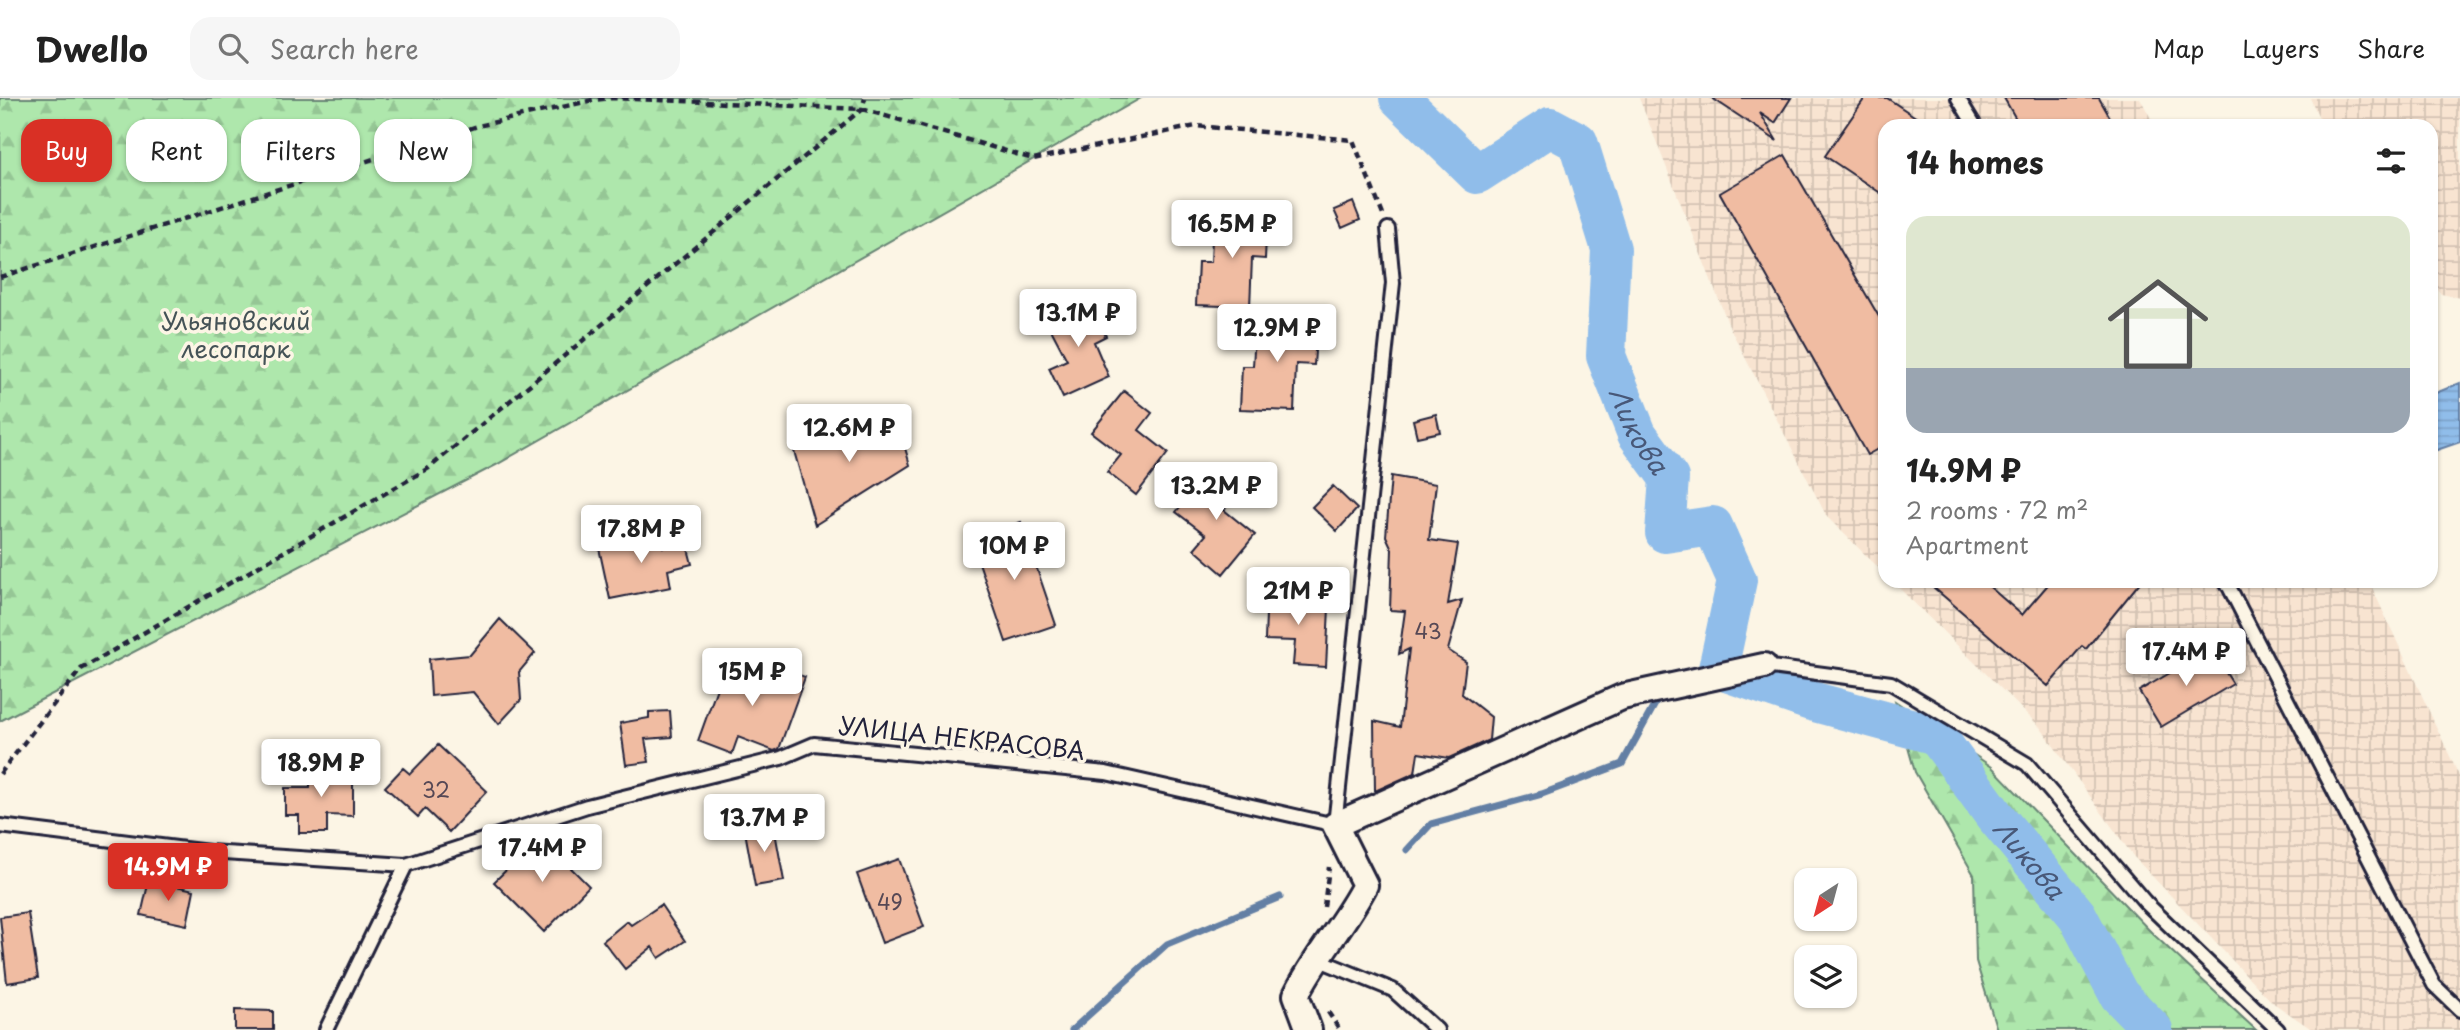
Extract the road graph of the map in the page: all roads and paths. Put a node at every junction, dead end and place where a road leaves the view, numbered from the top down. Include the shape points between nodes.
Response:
1 (865, 98) edge
2 (1958, 98) edge
3 (862, 109) junction
4 (1971, 119) edge
5 (1388, 229) joint
6 (0, 277) edge
7 (2230, 588) edge
8 (1764, 666) joint
9 (0, 774) edge
10 (1335, 825) junction
11 (0, 826) edge
12 (407, 865) junction
13 (1317, 959) junction
14 (2460, 1010) edge
15 (326, 1030) edge
16 (1309, 1030) edge
17 (1437, 1030) edge
18 (2278, 1030) edge

1 - 3 path
2 - 4 lane
3 - 5 path via 1033,159 1196,126 1353,140
3 - 6 path via 593,100 478,126
3 - 9 path via 429,468 81,669
5 - 10 lane via 1393,283
7 - 14 lane via 2434,985
8 - 10 street via 1622,697
8 - 18 lane via 1891,683 2027,764 2145,902
10 - 12 lane, УЛИЦА НЕКРАСОВА via 1105,773 814,744 781,758 587,806
10 - 13 street via 1365,885
11 - 12 lane, УЛИЦА НЕКРАСОВА via 209,852
12 - 15 lane
13 - 16 street via 1296,995
13 - 17 lane via 1393,990

